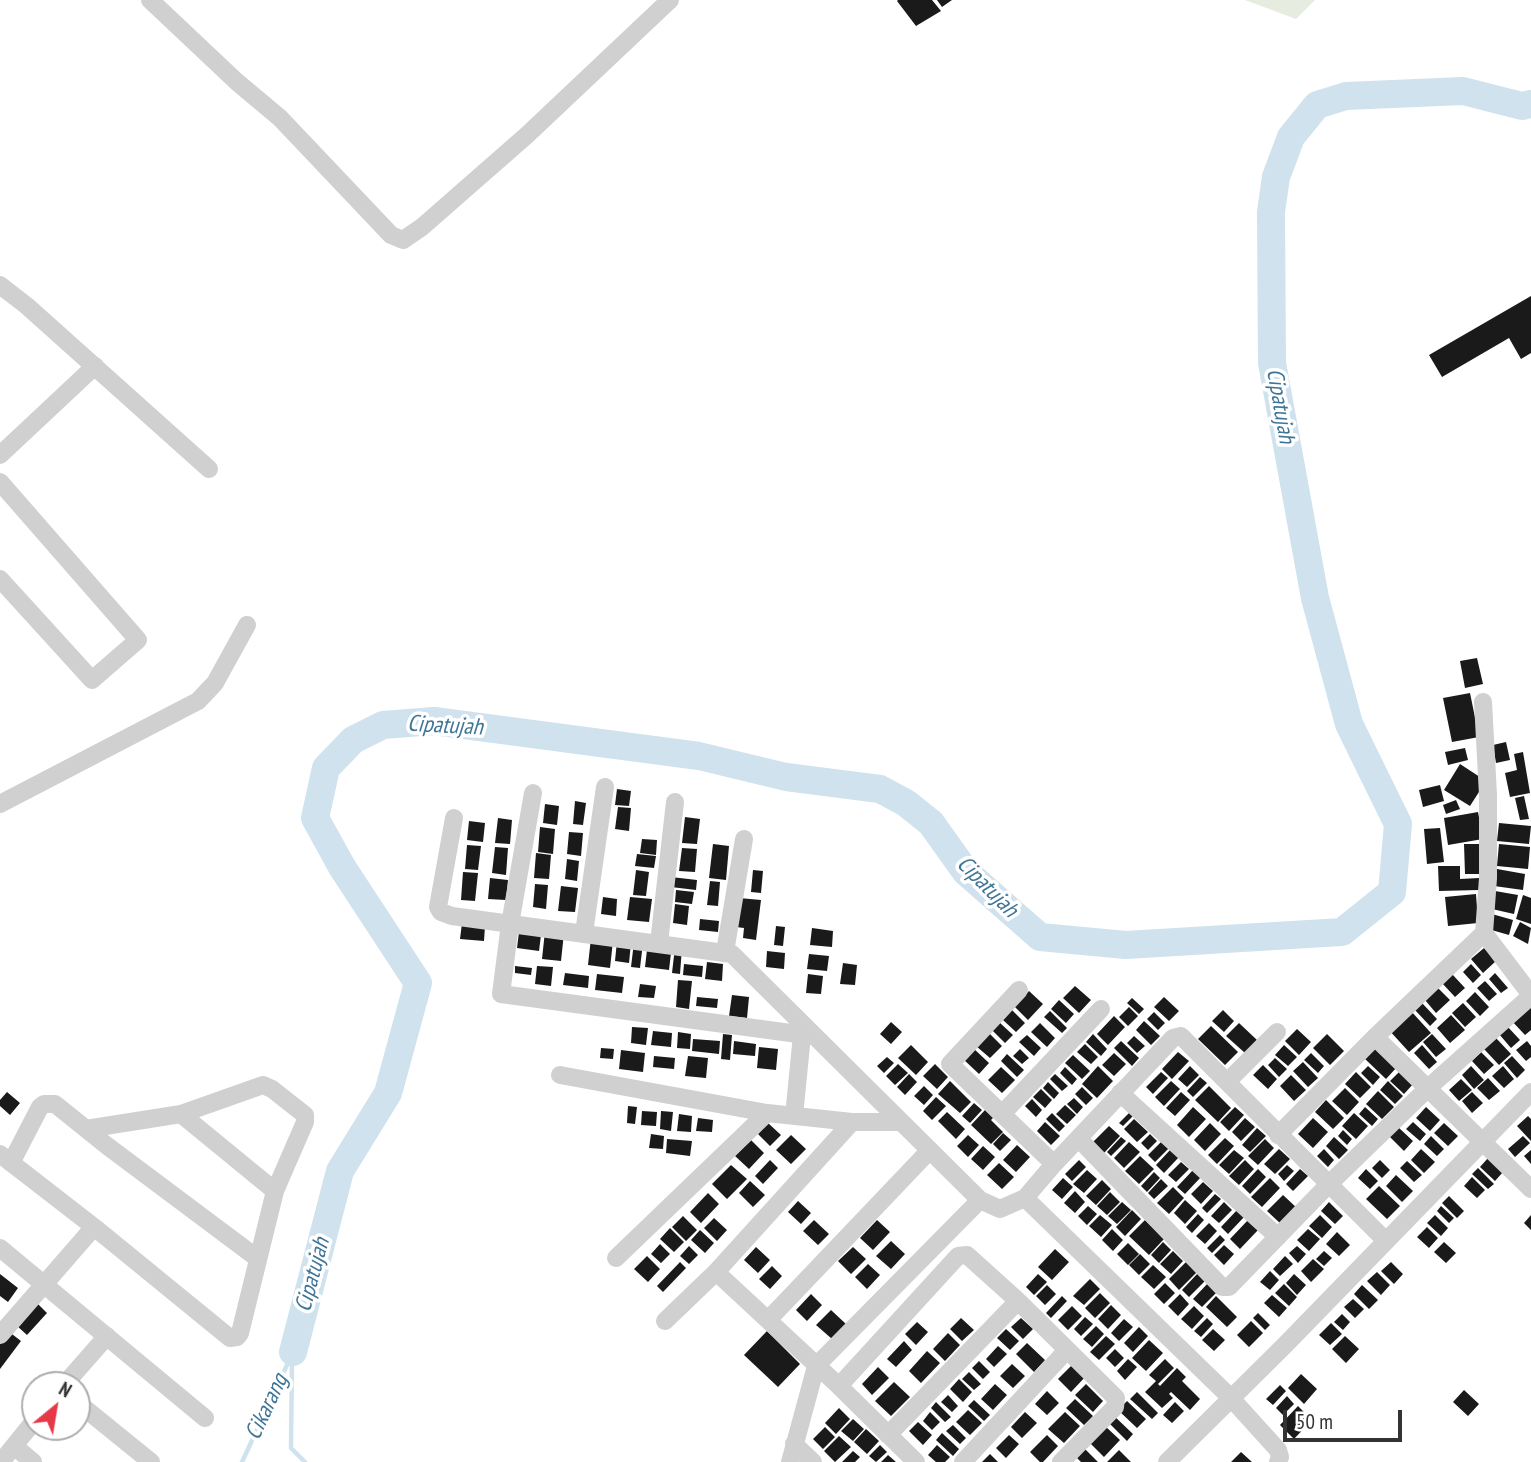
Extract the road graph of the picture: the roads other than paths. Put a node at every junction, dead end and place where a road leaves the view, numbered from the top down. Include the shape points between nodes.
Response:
1 (150, 0) edge
2 (670, 0) edge
3 (0, 285) edge
4 (95, 366) junction
5 (0, 454) edge
6 (209, 469) dead end
7 (0, 482) edge
8 (0, 579) edge
9 (247, 625) dead end
10 (1483, 702) dead end
11 (605, 787) dead end
12 (533, 793) dead end
13 (675, 802) dead end
14 (0, 804) edge
15 (454, 818) dead end
16 (744, 839) dead end
17 (510, 924) junction
18 (584, 933) junction
19 (1484, 933) junction
20 (659, 943) junction
21 (725, 952) junction
22 (1019, 990) dead end
23 (1531, 995) edge
24 (1101, 1009) dead end
25 (1277, 1032) dead end
26 (807, 1035) junction
27 (1375, 1037) junction
28 (559, 1075) dead end
29 (1227, 1082) junction
30 (1428, 1088) junction
31 (1531, 1092) edge
32 (1121, 1093) junction
33 (181, 1114) junction
34 (767, 1114) junction
35 (1002, 1114) junction
36 (794, 1116) junction
37 (852, 1122) junction
38 (901, 1122) junction
39 (86, 1129) junction
40 (1278, 1135) junction
41 (1079, 1139) junction
42 (1484, 1142) junction
43 (930, 1150) junction
44 (5, 1158) edge
45 (1054, 1164) junction
46 (1328, 1185) junction
47 (1531, 1189) edge
48 (275, 1191) junction
49 (1025, 1198) junction
50 (980, 1200) junction
51 (94, 1227) junction
52 (1278, 1237) junction
53 (1385, 1240) junction
54 (0, 1248) edge
55 (257, 1258) junction
56 (616, 1258) dead end
57 (716, 1272) junction
58 (44, 1284) junction
59 (1018, 1300) junction
60 (768, 1320) junction
61 (665, 1321) dead end
62 (0, 1335) edge
63 (107, 1336) junction
64 (1067, 1350) junction
65 (816, 1366) junction
66 (76, 1371) edge
67 (839, 1386) junction
68 (1230, 1397) junction
69 (91, 1413) edge
70 (205, 1418) dead end
71 (888, 1435) junction
72 (21, 1437) edge
73 (14, 1446) junction
74 (792, 1453) edge
75 (1, 1462) edge
76 (33, 1462) edge
77 (151, 1462) edge
78 (813, 1462) edge
79 (916, 1462) edge
80 (963, 1462) edge
81 (1061, 1462) edge
82 (1167, 1462) edge
83 (1278, 1462) edge

1 - 2 street via 280,118 367,212 403,240 527,135
3 - 4 street
4 - 5 street
4 - 6 street
7 - 8 street via 138,640 92,680
9 - 14 street via 215,683 198,701
10 - 19 street via 1489,841
11 - 18 street
12 - 17 street
13 - 20 street
15 - 17 street via 439,909 452,916
16 - 21 street
17 - 18 street
17 - 26 street via 501,994
18 - 20 street
19 - 23 street
19 - 27 street
20 - 21 street
21 - 26 street via 743,963
22 - 35 street via 950,1064
23 - 30 street
24 - 35 street
25 - 29 street
26 - 36 street
26 - 38 street via 855,1074
27 - 30 street
27 - 40 street
28 - 34 street
29 - 32 street via 1179,1036
29 - 40 street
30 - 42 street
30 - 46 street
31 - 42 street
32 - 41 street
32 - 52 street
33 - 39 street
33 - 48 street
33 - 48 street via 262,1085 305,1115
34 - 36 street
34 - 56 street
35 - 45 street
36 - 37 street
37 - 38 street
37 - 57 street
38 - 43 street
39 - 44 street via 61,1107 44,1104
39 - 55 street
40 - 46 street
41 - 45 street
41 - 52 street via 1222,1287 1232,1285
42 - 47 street
42 - 53 street
43 - 50 street
43 - 60 street
44 - 51 street
45 - 49 street
46 - 52 street
46 - 53 street
48 - 55 street
49 - 50 street via 1000,1209
49 - 68 street
50 - 65 street
51 - 55 street via 233,1339 240,1333
51 - 58 street
53 - 68 street
54 - 58 street
57 - 60 street
57 - 61 street
58 - 62 street
58 - 63 street
59 - 64 street
59 - 67 street via 969,1256 960,1255
59 - 71 street
60 - 65 street
63 - 66 street
63 - 70 street
64 - 80 street
64 - 81 street via 1117,1401
65 - 67 street
65 - 74 street
67 - 71 street
68 - 82 street
68 - 83 street via 1278,1450
69 - 77 street
71 - 79 street
72 - 73 street
73 - 75 street
73 - 76 street
74 - 78 street

